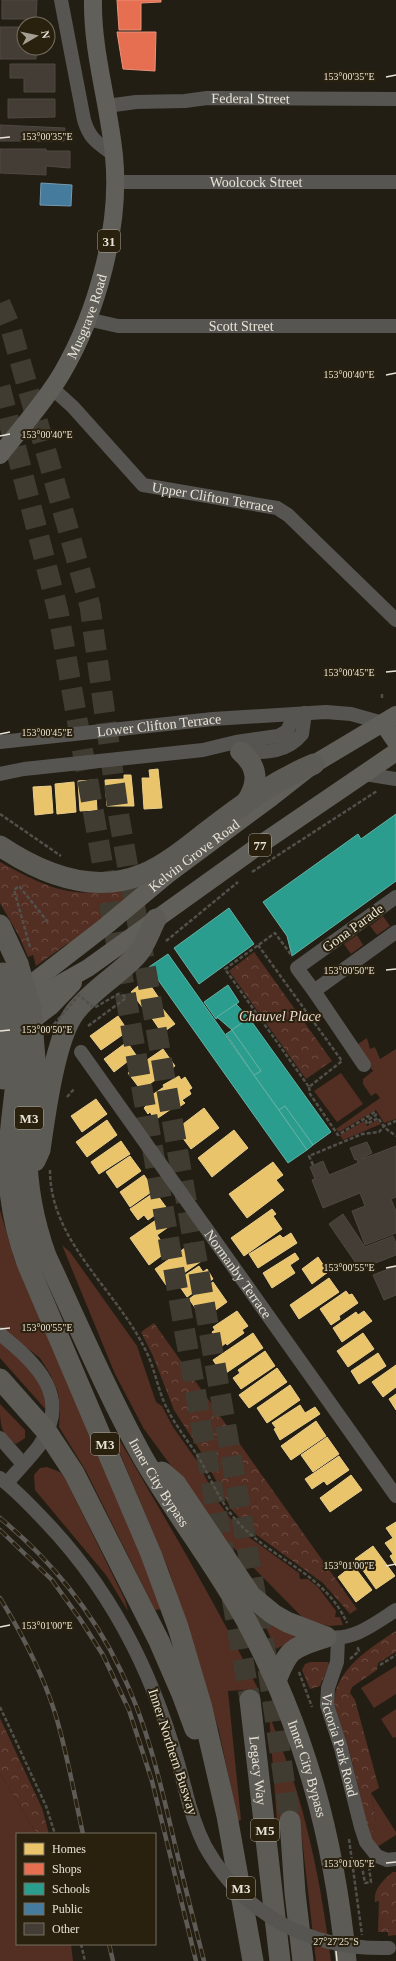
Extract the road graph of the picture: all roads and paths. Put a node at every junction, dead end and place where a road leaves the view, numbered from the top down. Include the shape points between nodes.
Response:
1 (61, 0) edge
2 (93, 0) edge
3 (396, 99) edge
4 (107, 106) junction
5 (114, 155) junction
6 (116, 182) junction
7 (396, 182) edge
8 (87, 319) junction
9 (396, 326) edge
10 (52, 388) junction
11 (0, 455) edge
12 (396, 620) edge
13 (382, 694) dead end
14 (382, 700) dead end
15 (300, 714) junction
16 (392, 723) edge
17 (0, 742) edge
18 (396, 742) edge
19 (203, 750) junction
20 (241, 752) junction
21 (396, 752) edge
22 (314, 764) junction
23 (0, 774) edge
24 (365, 774) junction
25 (396, 779) edge
26 (382, 789) dead end
27 (247, 800) junction
28 (0, 814) edge
29 (0, 846) edge
30 (0, 855) edge
31 (64, 858) dead end
32 (22, 860) junction
33 (249, 874) dead end
34 (242, 878) dead end
35 (396, 897) edge
36 (156, 919) junction
37 (48, 922) dead end
38 (0, 925) edge
39 (396, 932) edge
40 (165, 942) dead end
41 (258, 945) junction
42 (293, 957) dead end
43 (13, 963) edge
44 (88, 968) junction
45 (314, 991) junction
46 (101, 999) dead end
47 (0, 1006) edge
48 (90, 1009) dead end
49 (0, 1014) edge
50 (0, 1024) edge
51 (86, 1027) dead end
52 (46, 1034) dead end
53 (0, 1046) edge
54 (81, 1052) dead end
55 (364, 1065) dead end
56 (10, 1075) junction
57 (309, 1087) junction
58 (74, 1089) dead end
59 (0, 1100) edge
60 (65, 1101) dead end
61 (396, 1121) edge
62 (384, 1126) junction
63 (396, 1136) edge
64 (313, 1165) dead end
65 (50, 1166) dead end
66 (28, 1178) junction
67 (0, 1334) edge
68 (0, 1378) edge
69 (47, 1432) junction
70 (0, 1438) edge
71 (142, 1457) junction
72 (23, 1464) junction
73 (3, 1481) edge
74 (396, 1496) edge
75 (396, 1610) edge
76 (346, 1621) dead end
77 (332, 1638) junction
78 (396, 1655) edge
79 (380, 1665) dead end
80 (276, 1681) junction
81 (250, 1700) tunnel mouth
82 (0, 1707) edge
83 (227, 1816) junction
84 (290, 1821) tunnel mouth
85 (55, 1833) edge
86 (396, 1858) edge
87 (353, 1862) dead end
88 (364, 1880) dead end
89 (81, 1945) edge
90 (389, 1948) dead end
91 (85, 1961) edge
92 (253, 1961) edge
93 (280, 1961) edge
94 (303, 1961) edge
95 (346, 1961) edge

1 - 5 street via 88,133
2 - 4 main road, Musgrave Road / 31 via 96,41
3 - 4 street, Federal Street via 207,98 185,102 136,102
4 - 5 main road, Musgrave Road / 31
5 - 6 main road, Musgrave Road / 31
6 - 7 street, Woolcock Street
6 - 8 main road, Musgrave Road / 31 via 108,246
8 - 9 street, Scott Street via 118,326
8 - 10 main road, Musgrave Road / 31 via 71,356
10 - 11 main road, Musgrave Road / 31
10 - 12 street, Upper Clifton Terrace via 144,485 277,508 288,515
13 - 14 path
15 - 16 street, Lower Clifton Terrace via 346,713
15 - 17 street, Lower Clifton Terrace via 213,719
15 - 19 street, Lower Clifton Terrace via 281,735
15 - 20 street, Lower Clifton Terrace via 302,734 287,747 272,752
16 - 18 main road
16 - 22 main road, Kelvin Grove Road / 77
19 - 20 street, Lower Clifton Terrace
19 - 23 street, Lower Clifton Terrace via 38,767
20 - 27 highway via 251,763 255,774 255,786
21 - 24 main road, Kelvin Grove Road / 77
22 - 27 highway via 278,780
22 - 47 main road, Kelvin Grove Road / 77 via 167,875 43,976
24 - 25 street
24 - 36 main road, Kelvin Grove Road / 77
26 - 33 path
27 - 32 highway via 145,874 124,880 69,880
28 - 31 path
29 - 32 highway
30 - 32 highway
34 - 40 path
35 - 45 street, Gona Parade via 297,968
36 - 44 main road, Kelvin Grove Road / 77
36 - 66 highway via 137,955 80,1006 66,1028 58,1054 40,1150
37 - 43 path via 19,886 14,890
38 - 43 highway, Inner City Bypass / M3
39 - 45 street, Gona Parade
41 - 42 path via 275,932
41 - 57 path via 342,1061
41 - 57 path via 225,969
43 - 56 highway, Inner City Bypass / M3, bridge via 9,993 17,1028
43 - 66 highway, Inner City Bypass / M3, bridge via 31,1009 35,1059 27,1135
44 - 50 main road, Kelvin Grove Road / 77 via 49,990
44 - 53 main road, Kelvin Grove Road via 51,1006
45 - 55 street
46 - 48 path
49 - 56 highway, bridge via 3,1050
51 - 52 path, bridge via 126,998 122,993 94,1008 79,995
54 - 74 street, Normanby Terrace
56 - 59 highway
56 - 83 highway, Inner City Bypass / M3 via 9,1167 13,1216 18,1239 166,1594 200,1701
57 - 62 path via 310,1094 338,1134 374,1112 376,1115 366,1121 368,1124 378,1118
58 - 60 path
61 - 62 path
62 - 63 path
62 - 64 path via 379,1132 362,1134 309,1156
65 - 76 path via 55,1203 66,1230 140,1339 153,1366 170,1416 200,1459 222,1502 252,1536 320,1585 333,1599
66 - 71 highway, Inner City Bypass / M3 via 33,1215 46,1256
67 - 69 street, Inner Northern Busway via 23,1352 46,1380 52,1410
68 - 69 highway
69 - 72 street, Inner Northern Busway
69 - 83 highway via 81,1487 159,1641 182,1694
70 - 72 street
71 - 77 highway via 176,1484 251,1596 287,1622
71 - 80 highway, Inner City Bypass / M3 via 226,1586
72 - 73 street, Inner Northern Busway
73 - 90 street, Inner Northern Busway, bridge via 70,1547 91,1574 123,1625 159,1703 197,1828 227,1879 255,1906 289,1928 322,1941 348,1947
75 - 77 street via 353,1636
77 - 80 highway via 302,1644 294,1649 285,1658
77 - 86 street, Victoria Park Road via 337,1662 328,1688 327,1705 361,1827 371,1849 382,1859
78 - 79 path
80 - 95 highway, Inner City Bypass / M3 via 294,1723 317,1794 338,1898
81 - 93 highway, Legacy Way / M5
82 - 85 path via 46,1806
83 - 92 highway, Inner City Bypass / M3
84 - 94 highway, M5
87 - 88 path via 361,1861
89 - 91 path

